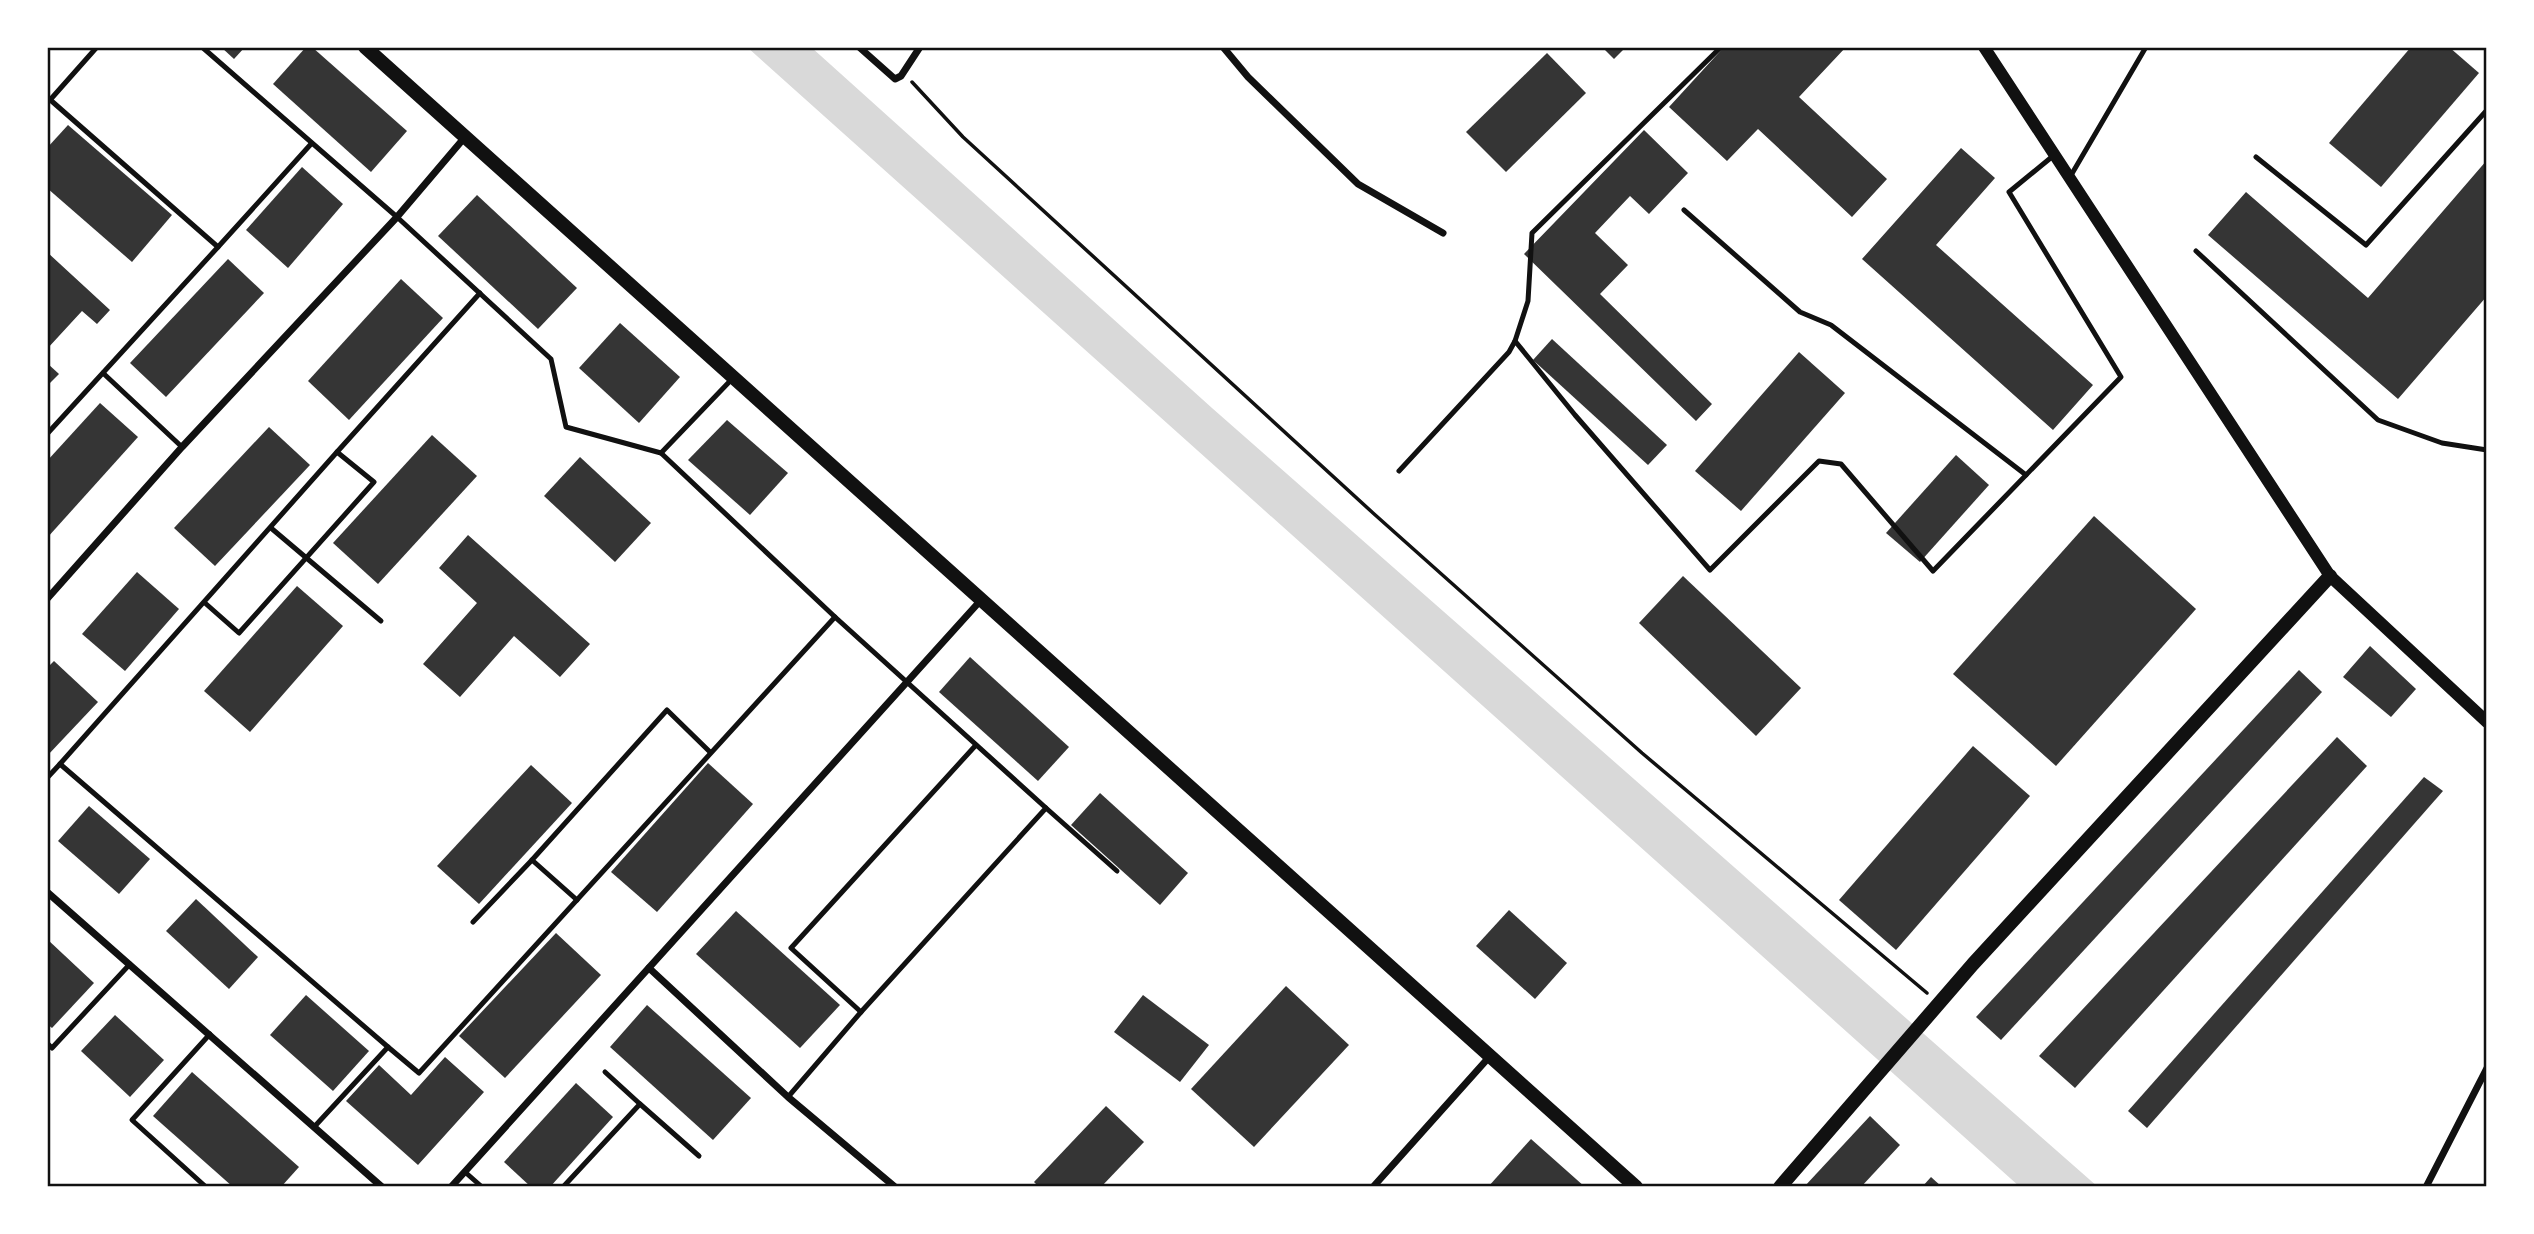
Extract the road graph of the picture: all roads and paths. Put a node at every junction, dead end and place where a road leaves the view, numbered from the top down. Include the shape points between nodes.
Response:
1 (97, 47) edge
2 (202, 47) edge
3 (365, 47) edge
4 (859, 47) edge
5 (920, 47) edge
6 (1223, 47) edge
7 (1721, 47) edge
8 (1984, 47) edge
9 (2146, 47) edge
10 (903, 73) junction
11 (49, 99) edge
12 (2487, 110) edge
13 (466, 136) junction
14 (311, 144) junction
15 (2053, 156) junction
16 (2256, 157) dead end
17 (2069, 179) junction
18 (1684, 210) dead end
19 (397, 217) junction
20 (1443, 233) dead end
21 (218, 247) junction
22 (2196, 251) dead end
23 (480, 293) junction
24 (1515, 341) junction
25 (103, 373) junction
26 (732, 379) junction
27 (47, 434) edge
28 (182, 447) junction
29 (2487, 450) edge
30 (337, 452) junction
31 (661, 453) junction
32 (1399, 471) dead end
33 (2026, 475) junction
34 (271, 528) junction
35 (306, 558) junction
36 (2330, 576) junction
37 (47, 599) edge
38 (982, 600) junction
39 (205, 603) junction
40 (835, 617) junction
41 (381, 621) dead end
42 (907, 682) junction
43 (2487, 722) edge
44 (976, 745) junction
45 (710, 752) junction
46 (60, 764) junction
47 (47, 778) edge
48 (1046, 808) junction
49 (532, 859) junction
50 (1117, 871) dead end
51 (47, 892) edge
52 (578, 900) junction
53 (473, 922) dead end
54 (130, 964) junction
55 (649, 968) junction
56 (1939, 1003) junction
57 (861, 1012) junction
58 (210, 1034) junction
59 (47, 1043) edge
60 (388, 1047) junction
61 (1491, 1055) junction
62 (2487, 1068) edge
63 (605, 1072) dead end
64 (788, 1097) junction
65 (640, 1104) junction
66 (315, 1125) junction
67 (699, 1156) dead end
68 (465, 1172) junction
69 (199, 1180) junction
70 (192, 1187) edge
71 (206, 1187) edge
72 (382, 1187) edge
73 (451, 1187) edge
74 (482, 1187) edge
75 (563, 1187) edge
76 (895, 1187) edge
77 (1373, 1187) edge
78 (1636, 1187) edge
79 (1780, 1187) edge
80 (2426, 1187) edge

1 - 11 lane
2 - 14 lane
3 - 13 main road
4 - 10 street via 895,79
5 - 10 street
6 - 20 street via 1358,184
7 - 24 lane via 1532,233 1528,301
8 - 15 street
9 - 17 lane
10 - 56 path via 963,137 1373,513 1642,753
11 - 21 lane
12 - 16 lane via 2366,245
13 - 19 street
13 - 26 main road
14 - 19 lane
14 - 21 lane
15 - 17 street
15 - 33 lane via 2009,192 2121,377
17 - 36 street
18 - 33 lane via 1800,312 1831,325
19 - 23 lane
19 - 28 street
21 - 25 lane
22 - 29 lane via 2378,420 2442,443
23 - 30 lane
23 - 31 lane via 551,359 566,427
24 - 32 lane
24 - 33 lane via 1710,570 1819,461 1841,464 1933,571
25 - 27 lane
25 - 28 lane
26 - 31 lane
26 - 38 main road
28 - 37 street
30 - 34 lane
30 - 35 lane via 374,482
31 - 40 lane
34 - 35 lane
34 - 39 lane
35 - 39 lane via 239,633
35 - 41 lane
36 - 43 street
36 - 56 main road
38 - 42 street
38 - 61 main road
39 - 46 lane
40 - 42 lane
40 - 45 lane
42 - 44 lane
42 - 55 street
44 - 48 lane
44 - 57 lane via 791,948
45 - 49 lane via 667,710
45 - 52 lane
46 - 47 lane
46 - 60 lane
48 - 50 lane
48 - 57 lane
49 - 52 lane
49 - 53 lane
51 - 54 street
52 - 60 lane via 419,1073
54 - 58 street
54 - 59 lane via 52,1048
55 - 64 street
55 - 68 street
56 - 79 main road
57 - 64 lane
58 - 66 street
58 - 69 lane via 132,1120
60 - 66 lane
61 - 77 street
61 - 78 main road
62 - 80 street
63 - 65 lane
64 - 76 street
65 - 67 lane
65 - 75 lane
66 - 72 street
68 - 73 street
68 - 74 lane
69 - 70 lane
69 - 71 lane

